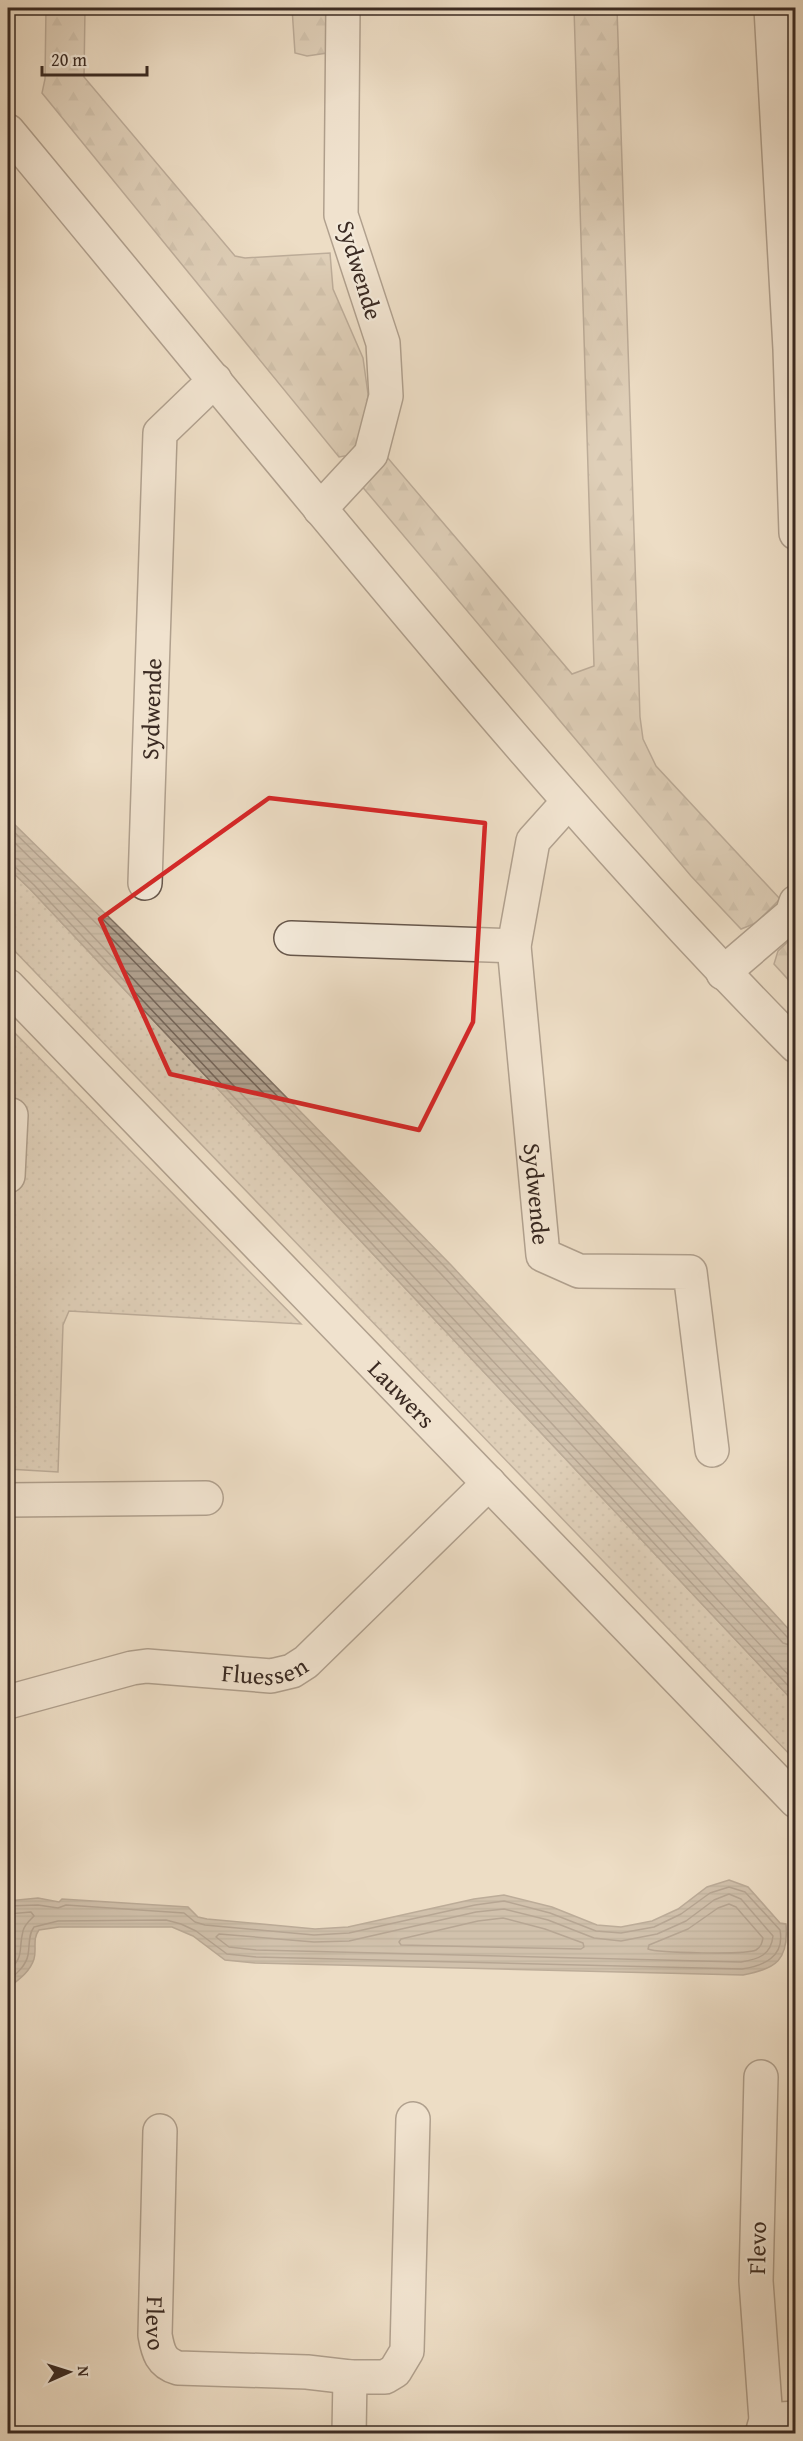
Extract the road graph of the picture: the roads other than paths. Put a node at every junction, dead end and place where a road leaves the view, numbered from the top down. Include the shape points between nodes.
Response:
1 (343, 8) edge
2 (771, 8) edge
3 (8, 131) edge
4 (793, 348) edge
5 (215, 380) junction
6 (320, 509) junction
7 (795, 533) edge
8 (568, 802) junction
9 (145, 883) dead end
10 (795, 902) edge
11 (291, 938) dead end
12 (514, 946) junction
13 (723, 973) junction
14 (8, 986) edge
15 (795, 1046) edge
16 (8, 1115) edge
17 (8, 1176) edge
18 (712, 1450) dead end
19 (489, 1483) junction
20 (206, 1498) dead end
21 (8, 1500) edge
22 (8, 1702) edge
23 (795, 1801) edge
24 (761, 2077) dead end
25 (413, 2119) dead end
26 (159, 2131) dead end
27 (350, 2377) junction
28 (775, 2424) edge
29 (349, 2433) edge

1 - 6 street, Sydwende via 341,215 383,343 386,396 371,454
2 - 4 street
3 - 5 street
4 - 7 street
5 - 6 street
5 - 9 street, Sydwende via 160,433
6 - 8 street
8 - 12 street, Sydwende via 533,841
8 - 13 street
10 - 13 street via 792,914
11 - 12 street
12 - 18 street, Sydwende via 543,1255 579,1270 690,1272
13 - 15 street
14 - 19 street, Lauwers
16 - 17 street
19 - 22 street, Fluessen via 306,1662 292,1671 271,1676 147,1666
19 - 23 street, Lauwers
20 - 21 street
24 - 28 street, Flevo via 756,2281
25 - 27 street, Flevo via 407,2351 395,2372 385,2377
26 - 27 street, Flevo via 155,2335 158,2351 167,2364 178,2368
27 - 29 street

